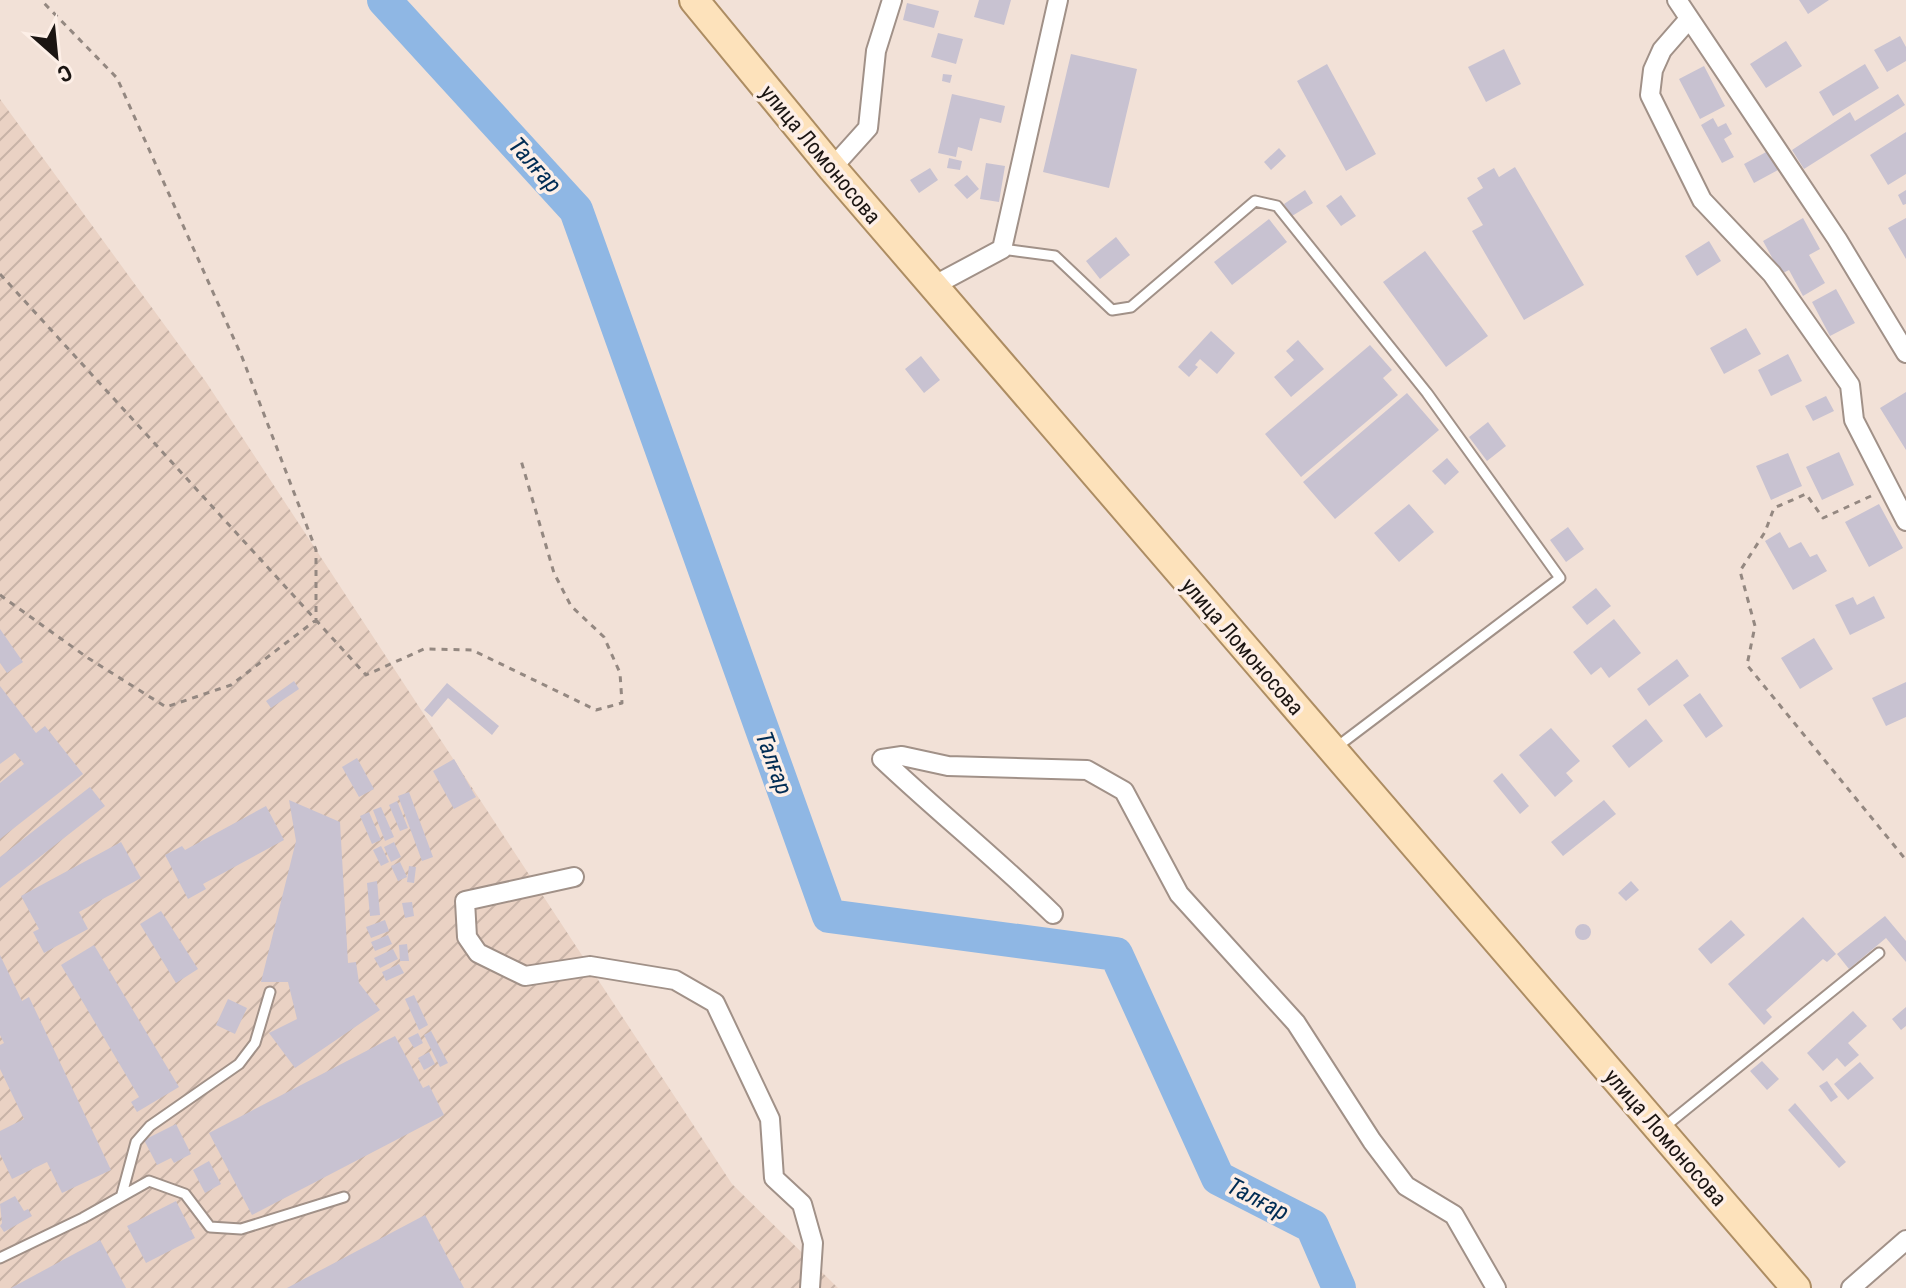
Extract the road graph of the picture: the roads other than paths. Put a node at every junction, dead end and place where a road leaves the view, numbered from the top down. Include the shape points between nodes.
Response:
1 (694, 0) edge
2 (892, 0) edge
3 (1058, 0) edge
4 (1677, 0) edge
5 (1689, 19) junction
6 (832, 168) junction
7 (1002, 249) junction
8 (933, 286) junction
9 (1906, 353) edge
10 (1906, 521) edge
11 (1333, 750) junction
12 (574, 877) dead end
13 (1053, 914) dead end
14 (1879, 953) dead end
15 (270, 992) dead end
16 (1660, 1131) junction
17 (122, 1194) junction
18 (344, 1197) dead end
19 (1906, 1240) edge
20 (0, 1258) edge
21 (810, 1288) edge
22 (1496, 1288) edge
23 (1796, 1288) edge
24 (1851, 1288) edge

1 - 6 main road, улица Ломоносова
2 - 6 street via 876,51 868,128
3 - 7 street
4 - 5 street
5 - 9 street via 1837,239
5 - 10 street via 1662,50 1650,95 1702,200 1772,274 1850,385 1854,420
6 - 8 main road, улица Ломоносова
7 - 8 street
7 - 11 lane via 1055,256 1112,310 1131,307 1255,201 1277,206 1427,393 1560,578
8 - 11 main road, улица Ломоносова
11 - 16 main road, улица Ломоносова
12 - 21 street via 465,901 467,937 478,953 525,976 590,966 675,980 715,1003 770,1119 774,1178 802,1204 813,1243
13 - 22 street via 882,759 902,756 948,766 1087,770 1124,791 1179,894 1296,1023 1406,1186 1454,1215
14 - 16 lane
15 - 17 lane via 255,1043 239,1064 150,1126 136,1142
16 - 23 main road, улица Ломоносова
17 - 18 lane via 149,1181 185,1194 210,1227 241,1229
17 - 20 lane
19 - 24 street

